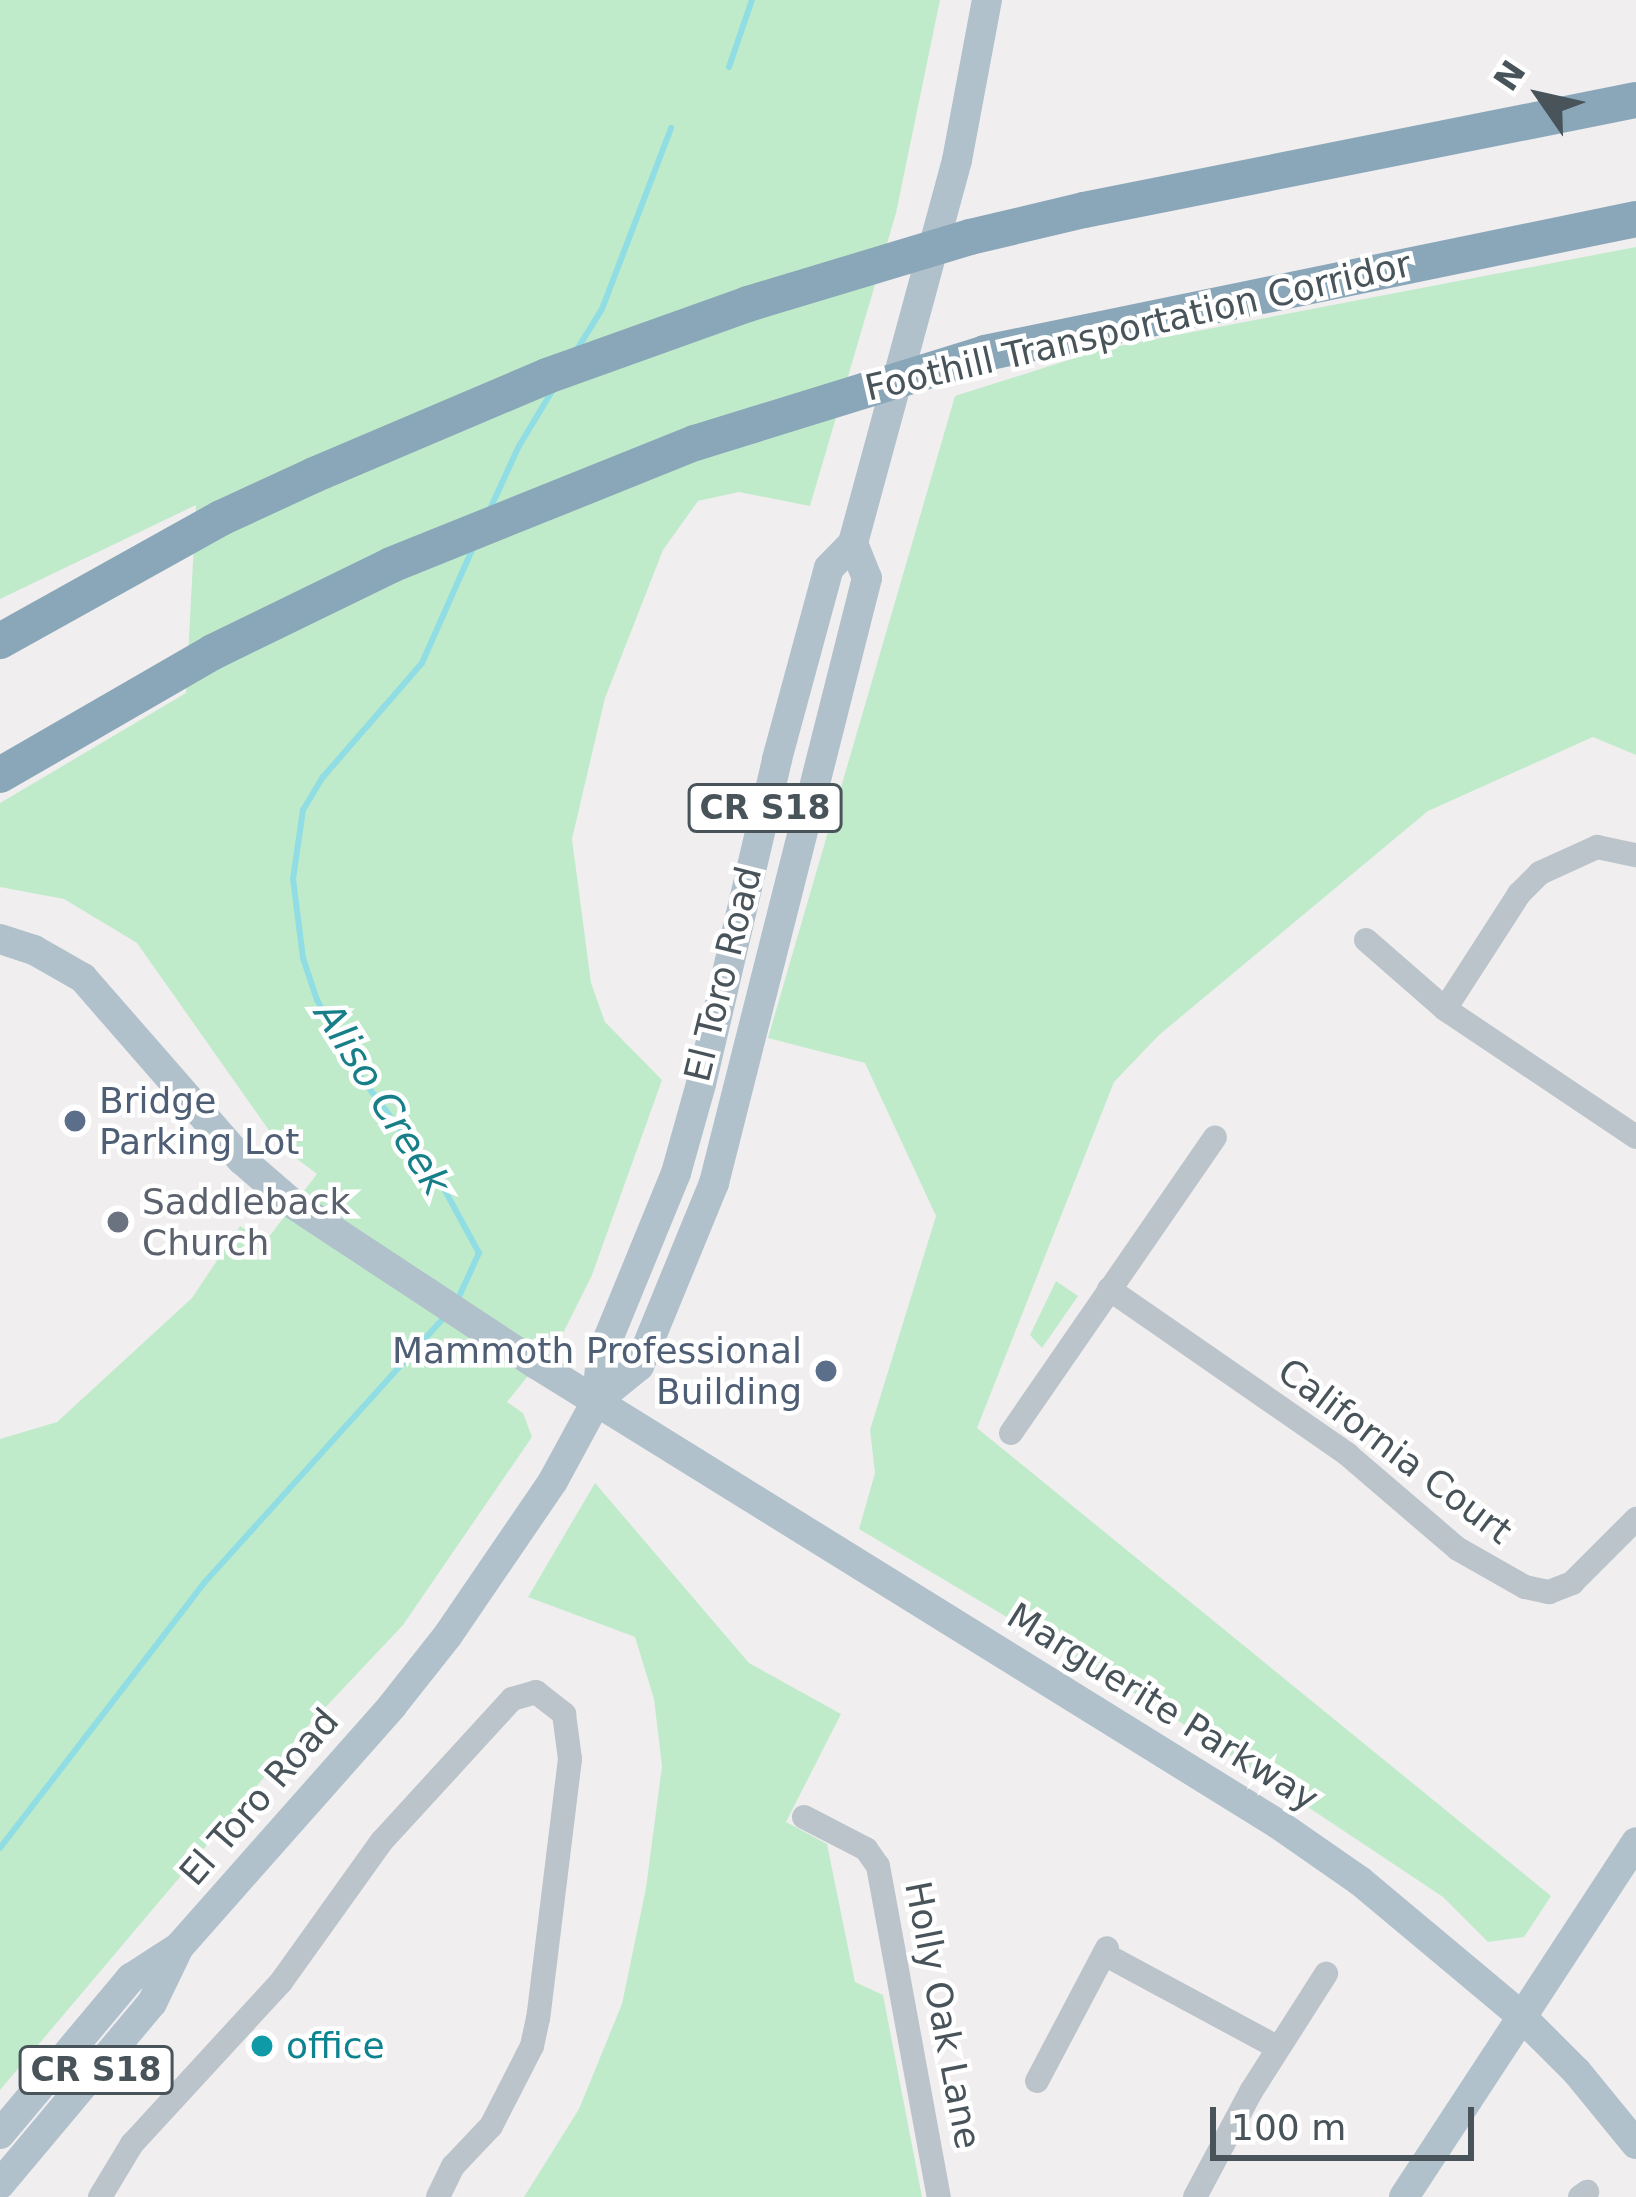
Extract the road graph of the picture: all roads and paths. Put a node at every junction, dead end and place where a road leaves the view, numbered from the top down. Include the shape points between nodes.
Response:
1 (987, 0) edge
2 (1636, 100) edge
3 (1636, 219) edge
4 (0, 641) edge
5 (0, 775) edge
6 (1636, 855) edge
7 (0, 939) edge
8 (1366, 940) dead end
9 (1445, 1009) junction
10 (1215, 1137) dead end
11 (1636, 1137) edge
12 (1109, 1289) junction
13 (597, 1400) junction
14 (1011, 1433) dead end
15 (1636, 1519) edge
16 (804, 1817) dead end
17 (1636, 1842) edge
18 (179, 1947) junction
19 (1326, 1974) dead end
20 (1519, 2014) junction
21 (1277, 2047) junction
22 (1036, 2081) dead end
23 (0, 2134) edge
24 (1636, 2144) edge
25 (0, 2184) edge
26 (100, 2197) edge
27 (438, 2197) edge
28 (939, 2197) edge
29 (1195, 2197) edge
30 (1404, 2197) edge

1 - 13 main road, El Toro Road / CR S18 via 957,160 853,543 829,568 701,1084 676,1173 601,1356
2 - 4 highway via 1022,225 857,269 586,362 221,518
3 - 5 highway, Foothill Transportation Corridor via 986,353 716,436 392,565 213,652
6 - 9 street via 1598,847 1540,873
7 - 13 main road, Marguerite Parkway via 83,978 242,1160 293,1204
8 - 9 street
9 - 11 street
10 - 12 street
12 - 14 street
12 - 15 street, California Court via 1347,1454 1458,1549 1525,1587 1549,1592 1572,1583
13 - 18 main road, El Toro Road / CR S18 via 553,1481 448,1634
13 - 20 main road, Marguerite Parkway via 1278,1824 1360,1881
16 - 28 street, Holly Oak Lane via 875,1858
17 - 20 main road
18 - 23 main road, El Toro Road / CR S18 via 131,1978
18 - 25 main road, El Toro Road / CR S18 via 152,2002
19 - 21 street
20 - 24 main road, Marguerite Parkway
20 - 30 main road
21 - 22 street via 1106,1951
21 - 29 street
26 - 27 street via 132,2144 281,1982 382,1841 512,1699 536,1692 565,1714 570,1759 538,2018 491,2126 453,2166

